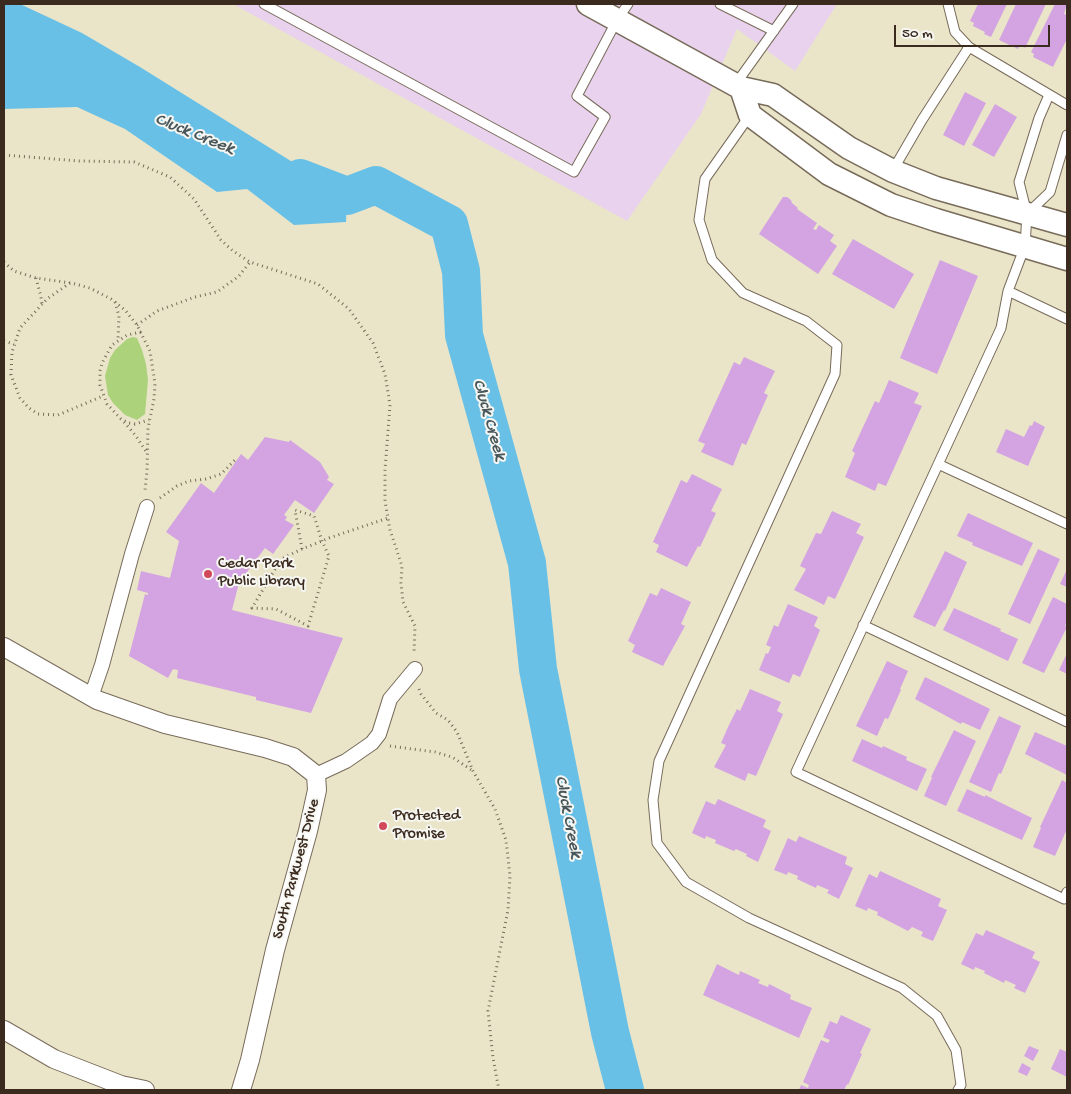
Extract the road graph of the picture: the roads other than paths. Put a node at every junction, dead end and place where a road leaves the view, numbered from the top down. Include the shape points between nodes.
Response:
1 (264, 4) edge
2 (588, 4) edge
3 (720, 4) edge
4 (794, 4) edge
5 (948, 4) edge
6 (622, 12) edge
7 (774, 31) junction
8 (969, 47) junction
9 (738, 87) junction
10 (1049, 95) junction
11 (1067, 105) edge
12 (750, 115) junction
13 (1067, 135) edge
14 (893, 171) junction
15 (1027, 214) junction
16 (1067, 226) edge
17 (1025, 246) junction
18 (1067, 259) edge
19 (1008, 292) junction
20 (1067, 319) edge
21 (938, 464) junction
22 (147, 507) road end
23 (1067, 524) edge
24 (864, 625) junction
25 (4, 647) edge
26 (414, 669) road end
27 (90, 697) junction
28 (1067, 722) edge
29 (316, 775) junction
30 (1067, 892) edge
31 (4, 1030) edge
32 (145, 1090) edge
33 (241, 1090) edge
34 (958, 1090) edge

1 - 6 lane via 574,172 605,117 577,96
2 - 6 street
3 - 7 lane
4 - 7 lane
5 - 8 lane via 955,32
6 - 9 street
7 - 9 lane
8 - 10 lane
8 - 14 lane
9 - 12 street
9 - 14 street via 773,95 849,148
10 - 11 lane
10 - 15 lane via 1019,182
12 - 17 street via 829,174 891,206
12 - 34 lane via 705,179 699,220 712,260 743,293 806,321 837,345 835,374 659,761 653,800 658,843 686,882 749,918 902,988 936,1016 956,1050 961,1085
13 - 15 lane via 1050,192
14 - 15 street via 936,188
15 - 16 street
15 - 17 lane
17 - 18 street
17 - 19 lane
19 - 20 lane
19 - 21 lane via 1001,328
21 - 23 lane
21 - 24 lane
22 - 27 street
24 - 28 lane
24 - 30 lane via 796,772 1064,899
25 - 27 street, South Parkwest Drive
26 - 29 street via 390,699 379,734 372,743
27 - 29 street, South Parkwest Drive via 165,724 293,757
29 - 33 street, South Parkwest Drive via 318,790
31 - 32 street via 54,1059 122,1085

